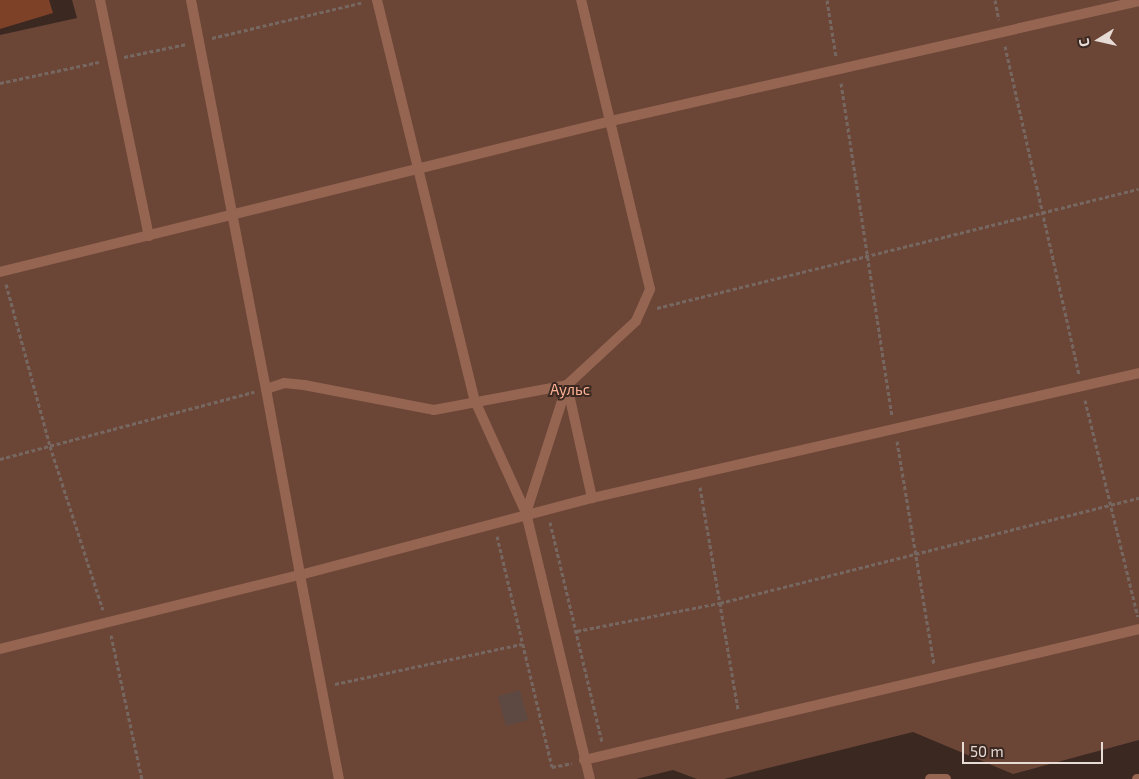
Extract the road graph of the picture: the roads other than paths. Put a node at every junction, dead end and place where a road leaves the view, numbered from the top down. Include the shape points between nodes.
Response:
1 (100, 0) edge
2 (191, 0) edge
3 (377, 0) edge
4 (581, 0) edge
5 (1139, 1) edge
6 (611, 121) junction
7 (420, 170) junction
8 (233, 218) junction
9 (149, 236) junction
10 (1, 272) edge
11 (1139, 373) edge
12 (567, 385) junction
13 (266, 388) junction
14 (475, 400) junction
15 (592, 498) junction
16 (526, 513) junction
17 (300, 575) junction
18 (1139, 629) edge
19 (0, 649) edge
20 (584, 760) junction
21 (339, 779) edge
22 (590, 779) edge
23 (930, 779) edge
24 (946, 779) edge

1 - 9 lane
2 - 8 lane
3 - 7 lane
4 - 6 lane
5 - 6 lane
6 - 7 lane
6 - 12 lane via 650,289 645,309
7 - 8 lane
7 - 14 lane
8 - 9 lane
8 - 13 lane
9 - 10 lane
11 - 15 lane
12 - 14 lane
12 - 15 lane
12 - 16 lane
13 - 14 lane via 304,385 434,410
13 - 17 lane
14 - 16 lane
15 - 16 lane
16 - 17 lane
16 - 20 lane
17 - 19 lane
17 - 21 lane
18 - 20 lane
20 - 22 lane
23 - 24 lane

